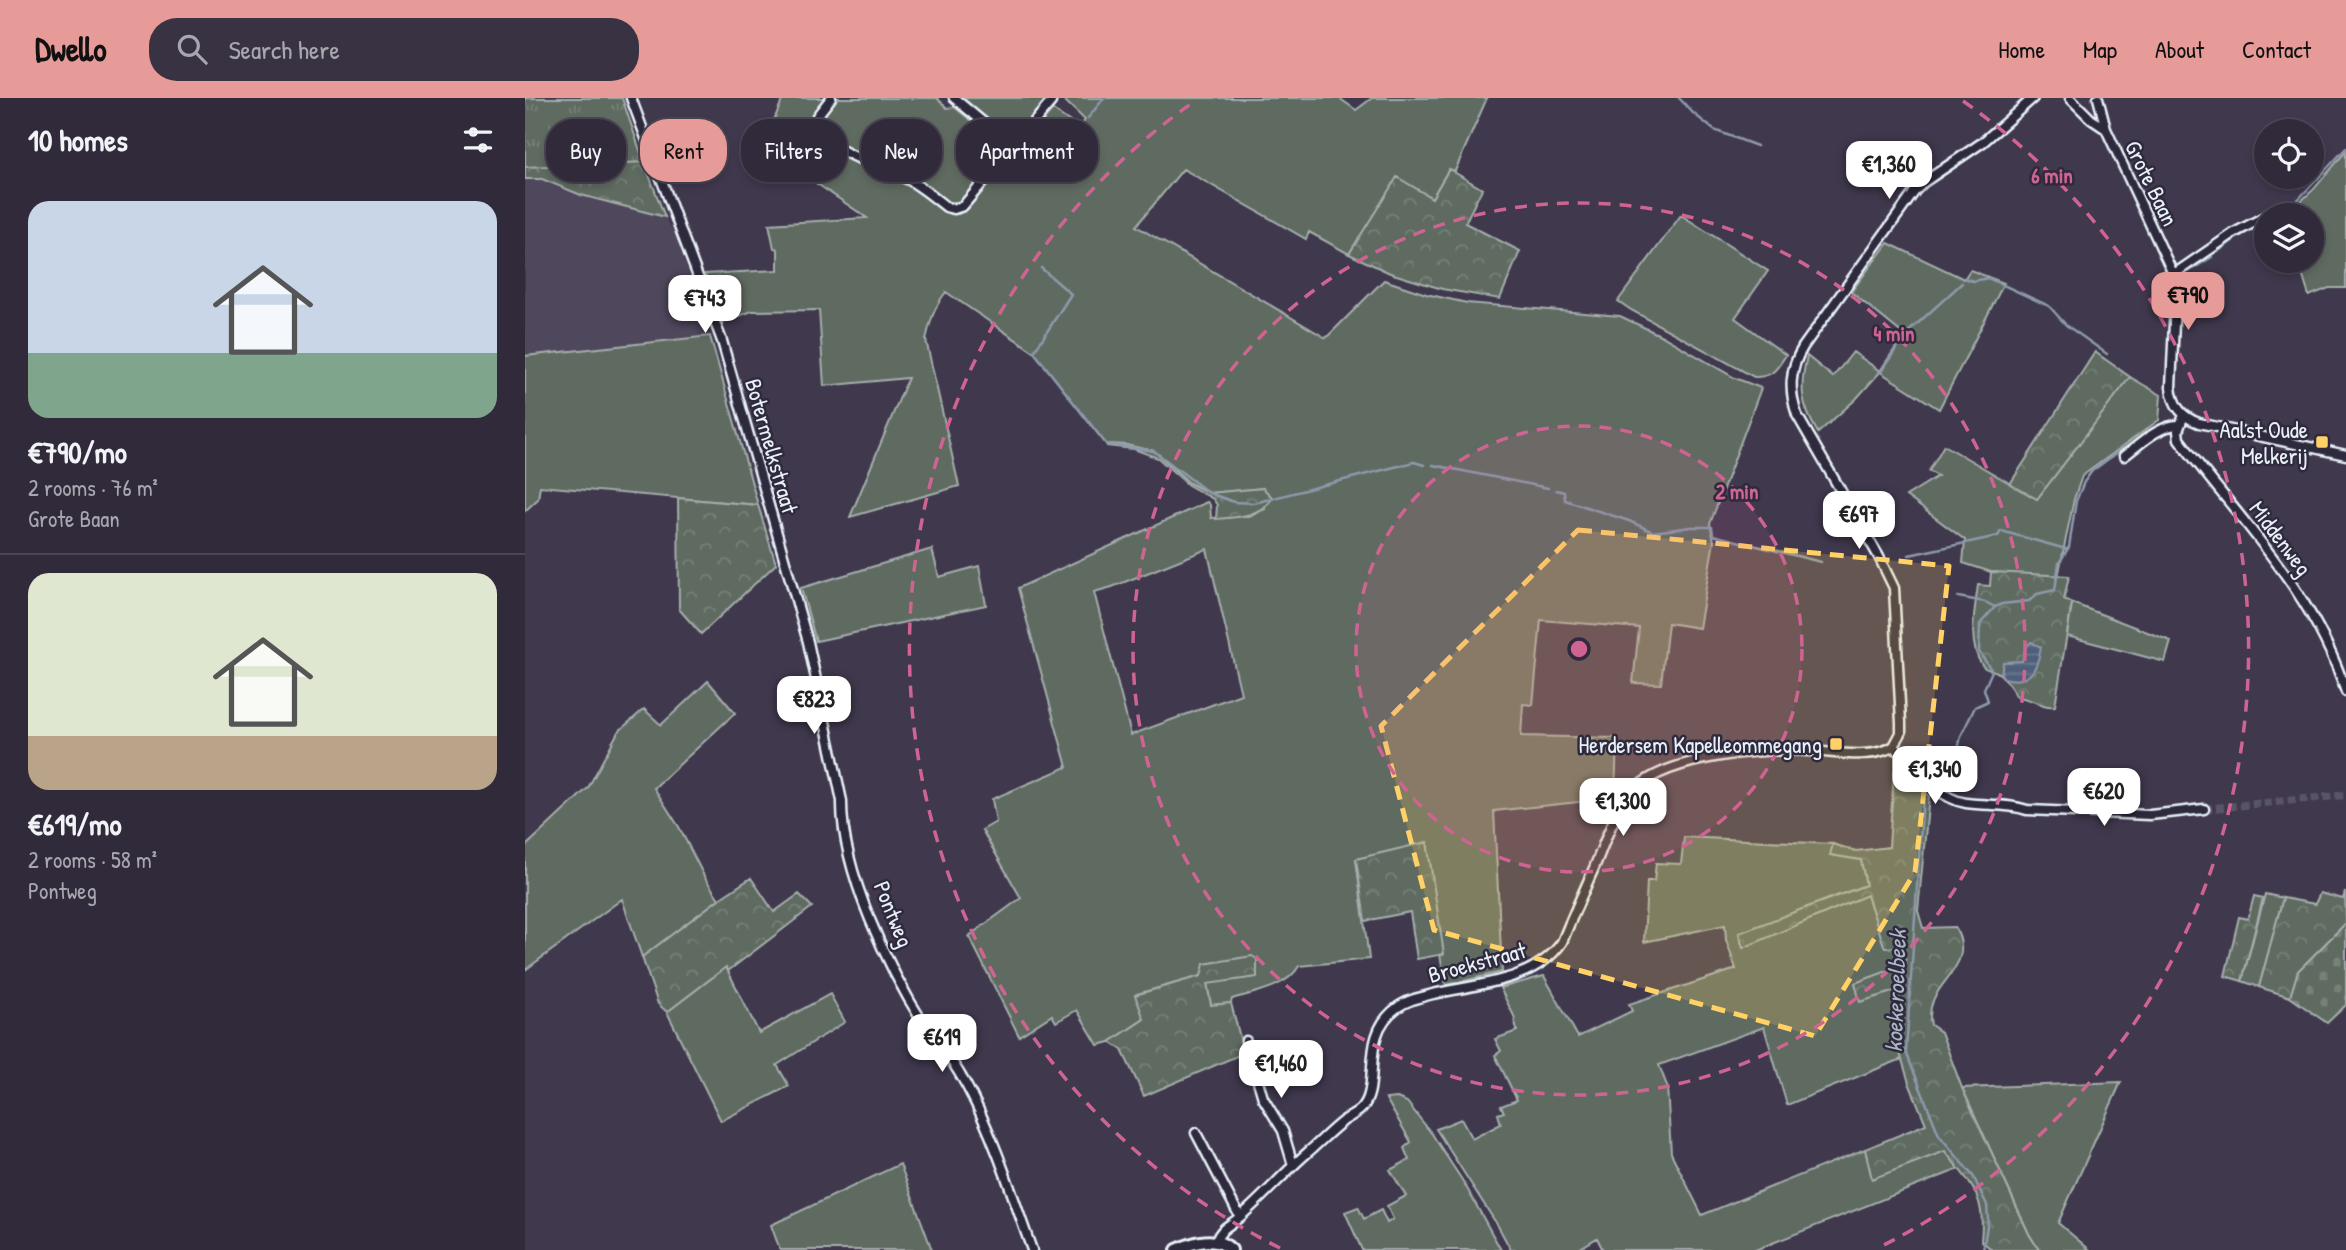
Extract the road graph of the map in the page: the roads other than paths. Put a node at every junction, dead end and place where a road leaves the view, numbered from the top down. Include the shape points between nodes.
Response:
1 (631, 98) edge
2 (831, 98) edge
3 (954, 98) edge
4 (1052, 98) edge
5 (2033, 98) edge
6 (2070, 98) edge
7 (2098, 98) edge
8 (2021, 102) edge
9 (979, 119) edge
10 (1037, 119) edge
11 (2106, 129) junction
12 (983, 182) edge
13 (2254, 223) edge
14 (2174, 274) junction
15 (2184, 415) junction
16 (2180, 425) junction
17 (2346, 455) edge
18 (2124, 456) dead end
19 (787, 568) joint
20 (2346, 692) edge
21 (1894, 746) junction
22 (2204, 809) tunnel mouth
23 (1246, 1041) dead end
24 (1196, 1133) dead end
25 (1293, 1166) junction
26 (1240, 1217) junction
27 (1216, 1241) junction
28 (1032, 1250) edge
29 (1177, 1250) edge
30 (1231, 1250) edge

1 - 19 street, Botermelkstraat via 722,341
2 - 12 street via 817,116 818,131 848,155 902,176 954,209 963,206
3 - 9 street
4 - 10 street
5 - 8 street
6 - 11 street, Grote Baan
7 - 11 street, Grote Baan
8 - 21 street via 1983,142 1915,191 1803,347 1793,369 1791,390 1797,415 1894,588 1901,723
11 - 14 street, Grote Baan
13 - 14 street
14 - 15 street, Grote Baan via 2171,387 2174,403
15 - 16 street
15 - 17 street via 2199,423
16 - 18 street via 2172,424
16 - 20 street, Middenweg via 2179,439 2285,571 2320,629
19 - 28 street, Pontweg via 808,642 854,870 869,913 885,953 985,1122
21 - 22 street via 1944,794 1964,803 2150,815
21 - 25 street, Broekstraat via 1876,753 1749,752 1665,769 1649,778 1634,790 1618,814 1553,956 1528,972 1399,1006 1376,1035 1369,1088 1361,1109
23 - 25 street via 1263,1098 1283,1131
24 - 26 street
25 - 26 street, Broekstraat
26 - 27 street, Broekstraat via 1221,1230
27 - 29 street
27 - 30 street

